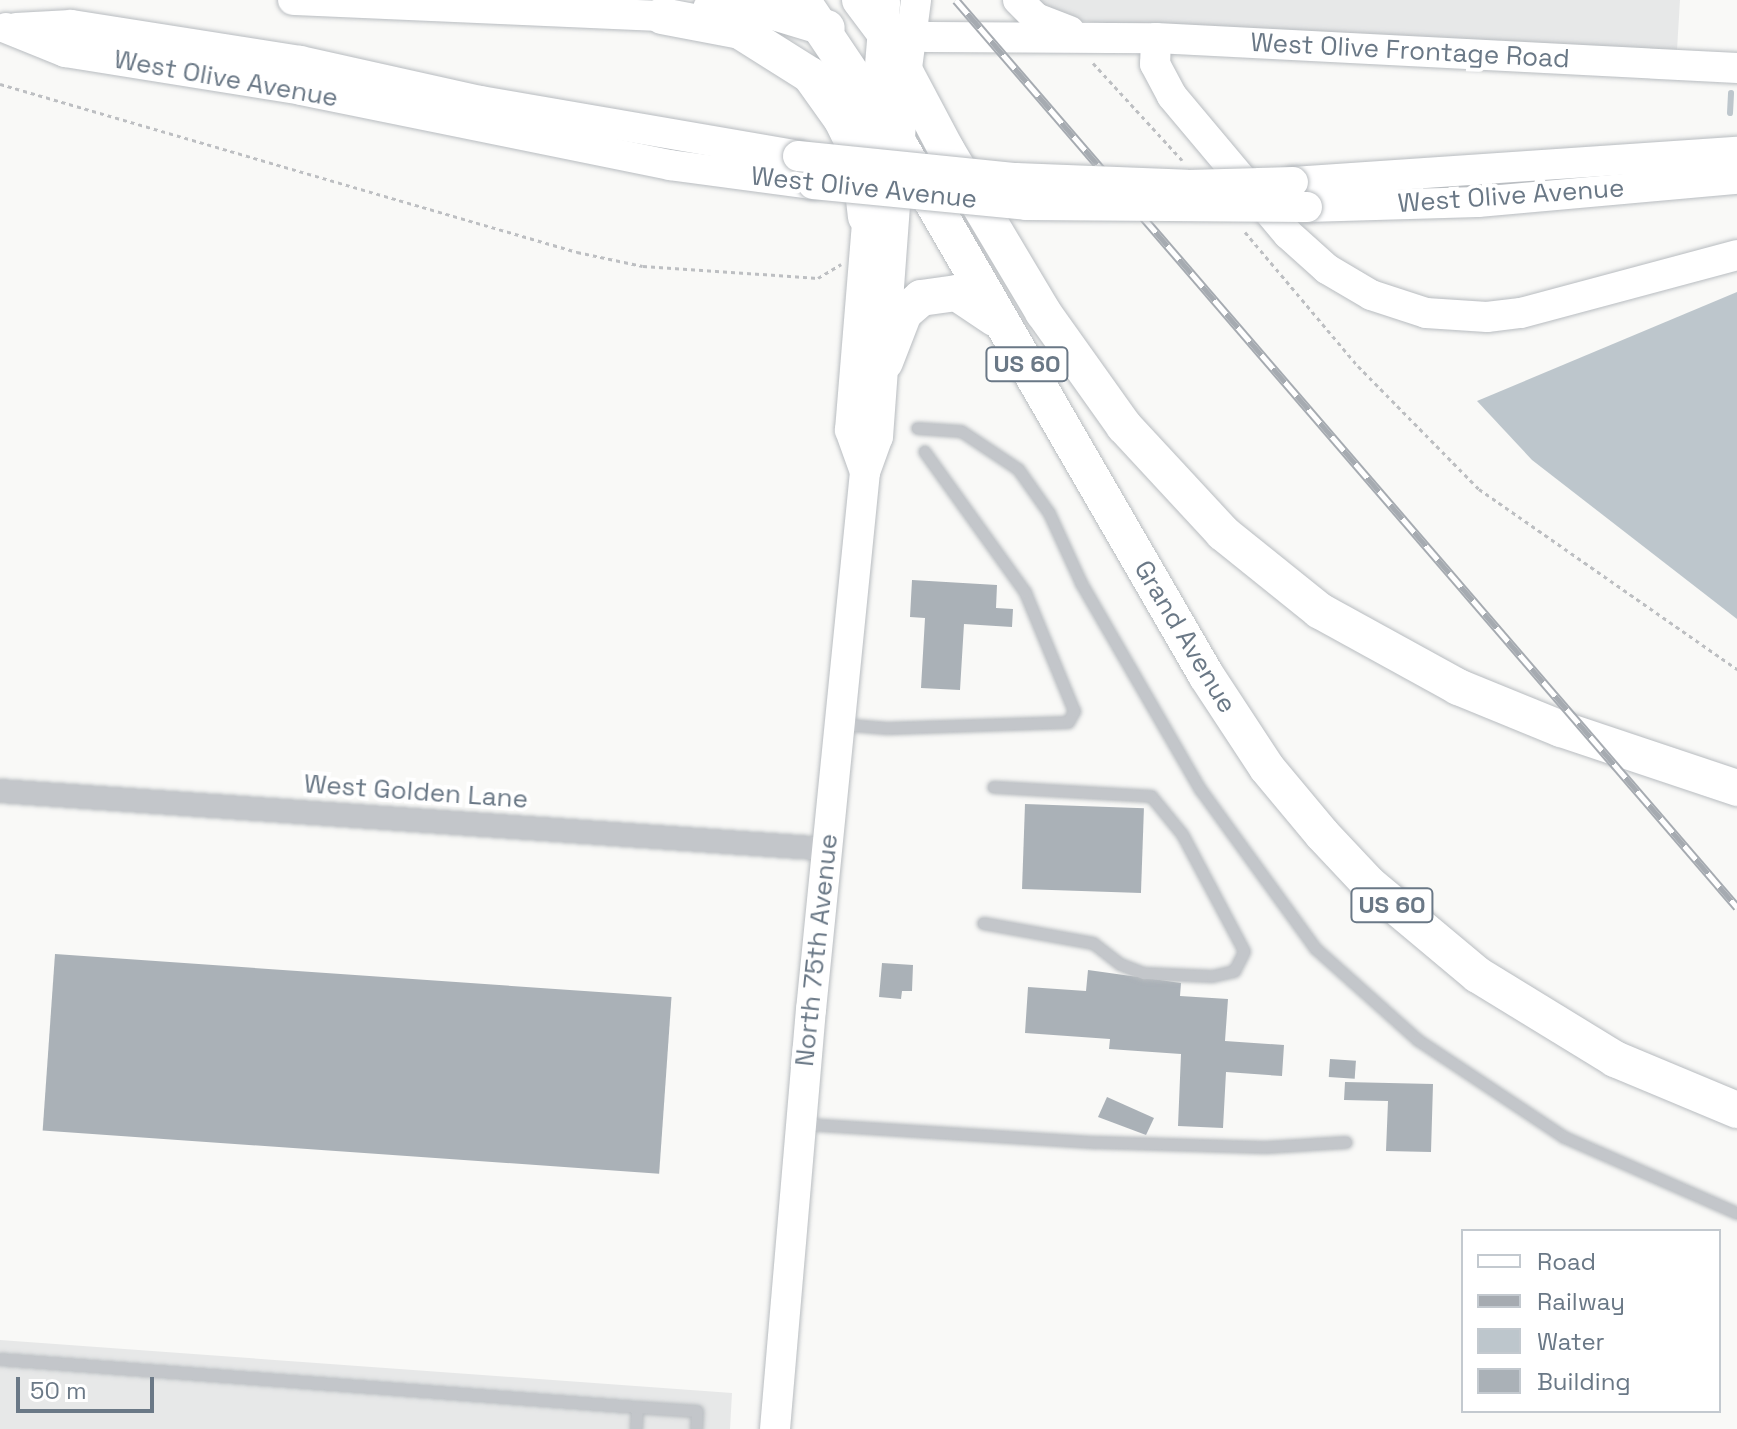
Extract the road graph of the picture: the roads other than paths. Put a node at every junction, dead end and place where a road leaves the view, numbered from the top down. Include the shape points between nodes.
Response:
1 (293, 0) edge
2 (860, 0) edge
3 (916, 0) edge
4 (1018, 0) edge
5 (722, 5) edge
6 (810, 8) edge
7 (662, 16) junction
8 (893, 22) edge
9 (3, 28) edge
10 (1156, 38) junction
11 (1088, 48) junction
12 (1737, 68) edge
13 (891, 88) junction
14 (900, 146) junction
15 (1737, 152) edge
16 (1737, 179) edge
17 (1300, 195) junction
18 (866, 217) junction
19 (1737, 255) edge
20 (1011, 337) junction
21 (885, 362) junction
22 (917, 428) dead end
23 (924, 451) dead end
24 (865, 472) junction
25 (840, 724) junction
26 (993, 787) dead end
27 (1737, 788) edge
28 (0, 791) edge
29 (827, 849) junction
30 (983, 923) dead end
31 (1737, 1110) edge
32 (800, 1123) junction
33 (1346, 1142) dead end
34 (1737, 1213) edge
35 (0, 1359) edge
36 (637, 1407) junction
37 (636, 1429) edge
38 (696, 1429) edge
39 (775, 1429) edge

1 - 7 main road
2 - 8 highway, Grand Avenue / US 60
3 - 8 main road
4 - 11 main road via 1045,24
5 - 6 highway via 774,12
5 - 7 highway
6 - 8 highway
6 - 13 highway, Grand Avenue / US 60
7 - 18 highway via 740,31 810,75 859,155
8 - 11 main road
8 - 13 highway, Grand Avenue / US 60
9 - 17 main road, West Olive Avenue, bridge via 71,25 254,54 798,156 1016,178
9 - 17 main road, West Olive Avenue, bridge via 65,52 301,90 670,165 813,184 1026,205
10 - 11 main road, West Olive Frontage Road
10 - 12 main road, West Olive Frontage Road
10 - 19 main road via 1160,78 1249,188 1327,269 1371,295 1426,313 1487,317 1521,313
13 - 14 highway, Grand Avenue / US 60
13 - 18 main road, North 75th Avenue
13 - 27 highway, US 60 via 946,149 1032,296 1124,426 1178,489 1272,576 1372,642 1486,700
14 - 20 highway, Grand Avenue / US 60
14 - 21 main road, North 75th Avenue
15 - 17 main road, West Olive Avenue
16 - 17 main road, West Olive Avenue via 1478,202
18 - 24 main road, North 75th Avenue via 850,430
20 - 21 highway via 973,300 934,293 904,313
20 - 31 highway, Grand Avenue / US 60 via 1206,675 1267,768 1322,834 1380,894 1478,975 1615,1059
21 - 24 main road, North 75th Avenue via 878,437
22 - 34 lane via 961,431 1018,469 1049,513 1081,583 1200,789 1258,875 1325,958 1418,1040 1551,1129 1647,1177
23 - 25 lane via 1025,592 1074,711 1068,722 887,728
24 - 25 main road, North 75th Avenue
25 - 29 main road, North 75th Avenue
26 - 30 lane via 1151,796 1182,834 1244,951 1234,971 1212,976 1144,973 1120,964 1093,943
28 - 29 street, West Golden Lane
29 - 32 main road, North 75th Avenue
32 - 33 lane via 1095,1142 1265,1147
32 - 39 main road, North 75th Avenue
35 - 36 lane
36 - 37 lane
36 - 38 lane via 697,1411

